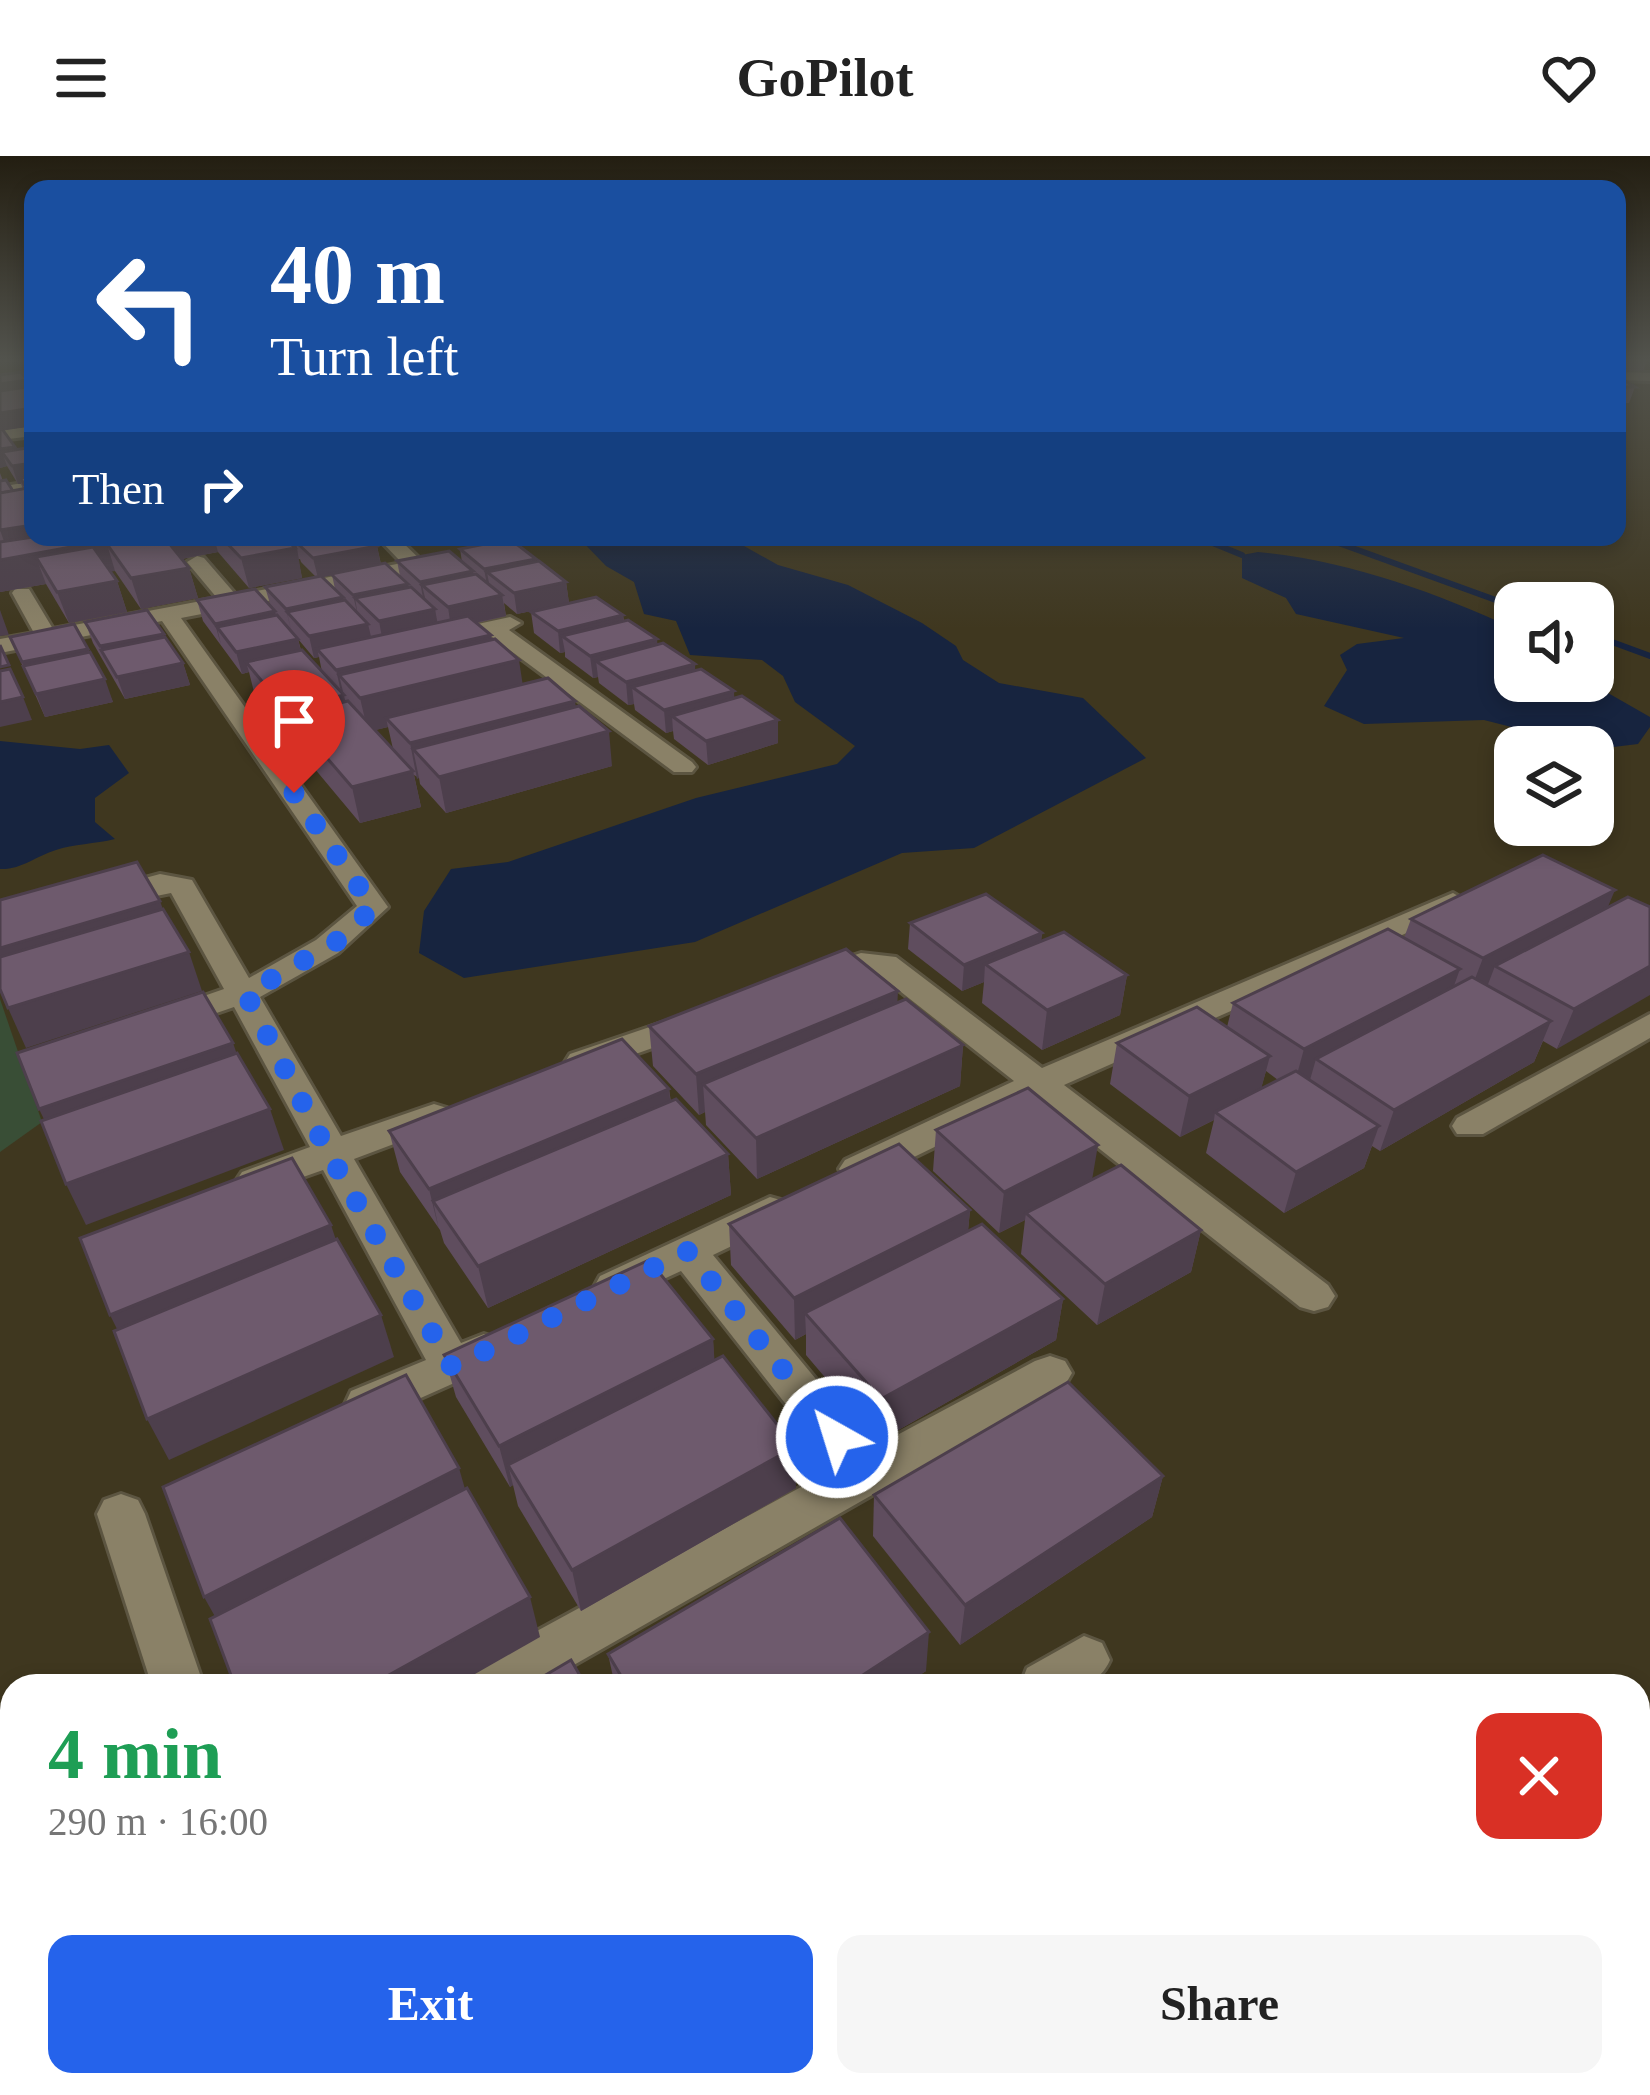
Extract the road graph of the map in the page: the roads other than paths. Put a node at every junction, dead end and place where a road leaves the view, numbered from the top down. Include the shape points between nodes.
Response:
1 (396, 546) edge
2 (197, 562) dead end
3 (22, 593) dead end
4 (231, 602) junction
5 (169, 614) junction
6 (47, 637) junction
7 (0, 646) edge
8 (402, 648) edge
9 (683, 767) dead end
10 (1487, 888) edge
11 (72, 906) edge
12 (795, 986) edge
13 (246, 994) junction
14 (728, 1010) edge
15 (1650, 1024) edge
16 (139, 1029) edge
17 (551, 1074) edge
18 (1039, 1083) junction
19 (463, 1106) edge
20 (1470, 1126) dead end
21 (329, 1154) junction
22 (832, 1182) edge
23 (225, 1192) edge
24 (790, 1202) edge
25 (687, 1251) junction
26 (1314, 1296) dead end
27 (580, 1304) edge
28 (516, 1336) edge
29 (452, 1367) junction
30 (1051, 1372) dead end
31 (329, 1420) edge
32 (867, 1474) junction
33 (121, 1514) dead end
34 (174, 1674) edge
35 (509, 1674) edge

1 - 4 street via 417,566
2 - 4 street
3 - 6 street
4 - 5 street
5 - 6 street
5 - 13 street via 232,686 373,907 344,937
6 - 7 street
8 - 9 street via 501,625 564,691
10 - 18 street
11 - 13 street via 160,883 182,886
12 - 18 street via 861,962 885,964
13 - 16 street
13 - 21 street
14 - 17 street
15 - 20 street
18 - 22 street
18 - 26 street
19 - 21 street
21 - 23 street
21 - 29 street
24 - 25 street
25 - 27 street
25 - 32 street
28 - 29 street
29 - 31 street
30 - 32 street
32 - 35 street
33 - 34 street

